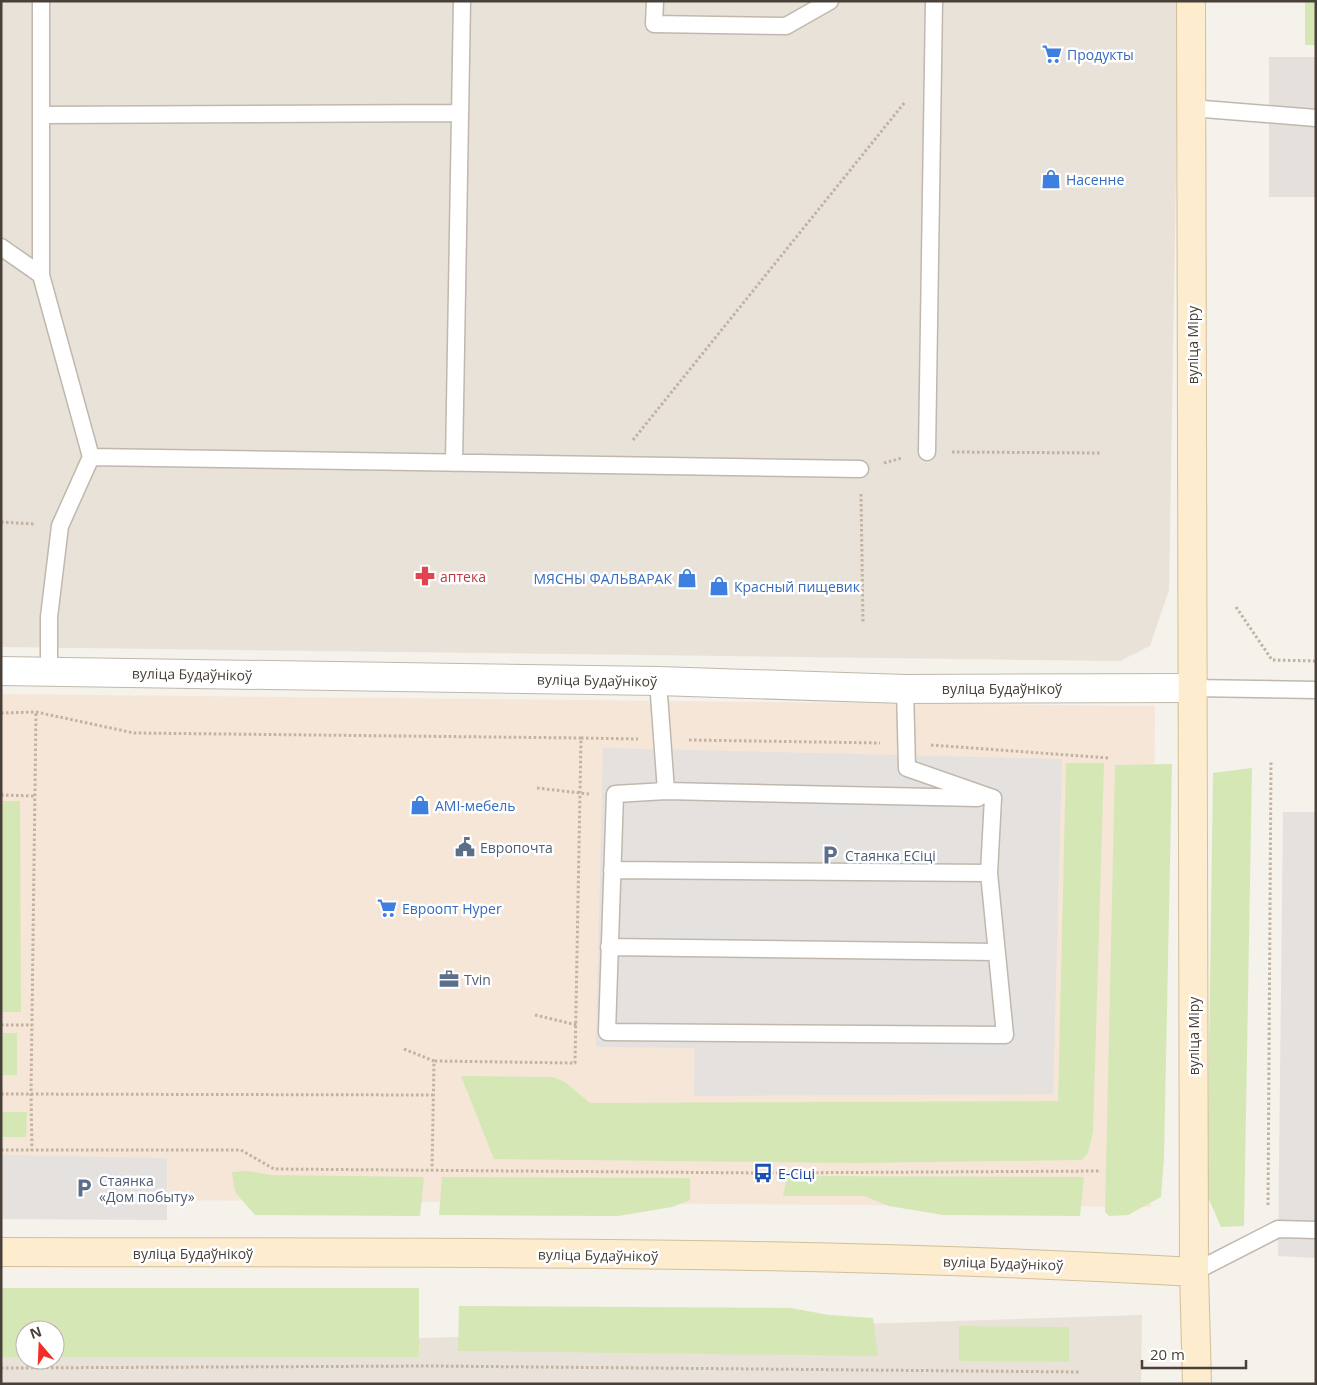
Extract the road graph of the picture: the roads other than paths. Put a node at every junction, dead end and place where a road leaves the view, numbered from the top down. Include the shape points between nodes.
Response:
1 (41, 1) edge
2 (462, 1) edge
3 (656, 1) edge
4 (830, 1) edge
5 (934, 1) edge
6 (1191, 1) edge
7 (1191, 108) junction
8 (460, 113) junction
9 (42, 115) junction
10 (1316, 118) edge
11 (1, 247) edge
12 (41, 275) junction
13 (928, 452) road end
14 (91, 457) junction
15 (454, 463) junction
16 (860, 469) road end
17 (1, 671) edge
18 (49, 672) junction
19 (658, 681) junction
20 (1192, 688) junction
21 (905, 689) junction
22 (1316, 690) edge
23 (666, 791) junction
24 (993, 798) junction
25 (612, 870) junction
26 (990, 873) junction
27 (609, 947) junction
28 (997, 952) junction
29 (1316, 1230) edge
30 (1, 1252) edge
31 (1194, 1272) junction
32 (1197, 1384) edge

1 - 9 lane
2 - 8 lane
3 - 4 lane via 654,24 786,26
5 - 13 lane
6 - 7 main road, вуліца Міру
7 - 10 lane
7 - 20 main road, вуліца Міру
8 - 9 lane
8 - 15 lane
9 - 12 lane
11 - 12 lane
12 - 14 lane
14 - 15 lane
14 - 18 lane via 60,526 50,617
15 - 16 lane
17 - 18 street, вуліца Будаўнікоў
18 - 19 street, вуліца Будаўнікоў
19 - 21 street, вуліца Будаўнікоў
19 - 23 lane
20 - 21 street, вуліца Будаўнікоў
20 - 22 lane
20 - 31 main road, вуліца Міру
21 - 24 lane via 907,768
23 - 24 lane
23 - 25 lane via 615,794
24 - 26 lane
25 - 26 lane
25 - 27 lane
26 - 28 lane
27 - 28 lane
27 - 28 lane via 607,1032 1005,1035
29 - 31 lane via 1278,1229
30 - 31 main road, вуліца Будаўнікоў via 856,1258
31 - 32 main road, вуліца Міру

